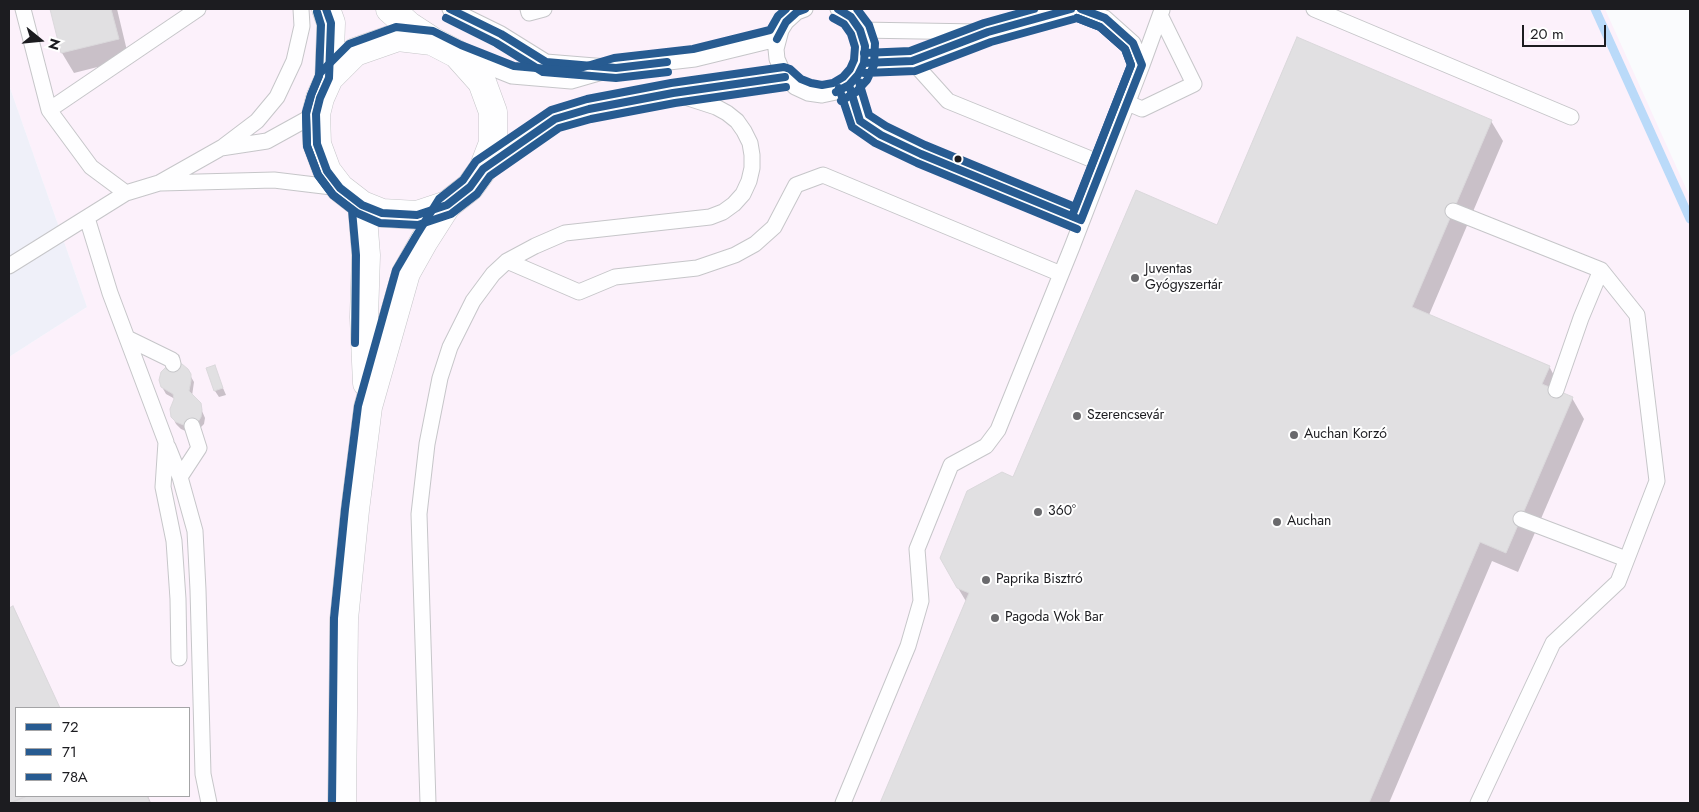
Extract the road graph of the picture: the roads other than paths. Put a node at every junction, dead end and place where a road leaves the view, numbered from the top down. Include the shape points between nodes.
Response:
1 (23, 9) edge
2 (198, 9) edge
3 (301, 9) edge
4 (326, 9) edge
5 (390, 9) edge
6 (450, 9) edge
7 (528, 9) edge
8 (544, 9) edge
9 (805, 9) edge
10 (838, 9) edge
11 (1072, 9) edge
12 (1081, 9) edge
13 (1314, 9) edge
14 (1162, 13) edge
15 (787, 15) edge
16 (860, 30) junction
17 (988, 32) junction
18 (777, 40) junction
19 (432, 41) junction
20 (457, 54) junction
21 (912, 60) junction
22 (864, 63) junction
23 (1142, 65) junction
24 (616, 68) junction
25 (785, 77) junction
26 (329, 78) junction
27 (849, 85) junction
28 (673, 93) junction
29 (1128, 103) junction
30 (49, 110) junction
31 (316, 114) junction
32 (1571, 117) dead end
33 (221, 148) junction
34 (1103, 164) junction
35 (483, 169) junction
36 (159, 183) junction
37 (340, 188) junction
38 (126, 194) junction
39 (362, 205) junction
40 (447, 205) junction
41 (1453, 211) dead end
42 (86, 218) junction
43 (1082, 220) junction
44 (507, 261) junction
45 (9, 266) edge
46 (1601, 270) junction
47 (1061, 274) junction
48 (129, 340) junction
49 (173, 364) dead end
50 (1556, 390) dead end
51 (368, 408) junction
52 (192, 426) dead end
53 (166, 442) junction
54 (180, 478) junction
55 (1521, 519) dead end
56 (1626, 559) junction
57 (179, 658) dead end
58 (209, 803) edge
59 (342, 803) edge
60 (428, 803) edge
61 (844, 803) edge
62 (1478, 803) edge

1 - 30 lane
2 - 30 lane
3 - 33 lane via 302,26 294,62 277,97 257,121
4 - 26 street via 331,23
5 - 19 street via 408,26
6 - 24 lane via 501,34 546,62
7 - 8 lane via 530,13
9 - 15 lane
10 - 16 lane via 851,17
11 - 17 lane
12 - 23 lane via 1105,18 1133,43
13 - 32 lane
14 - 23 lane
14 - 29 lane via 1194,84 1142,109
15 - 18 lane
16 - 17 lane
16 - 22 lane via 865,46
17 - 21 lane
18 - 24 lane via 695,58
18 - 25 lane via 777,59
19 - 20 street
19 - 26 street via 398,37 355,52
20 - 24 lane via 512,76 549,80 571,81
20 - 35 street via 482,82 493,112 493,143
21 - 22 lane
21 - 34 lane via 948,101
22 - 27 lane
23 - 29 lane
25 - 27 lane via 795,87 822,95
25 - 28 lane
26 - 31 street
27 - 43 lane via 860,121 881,135
28 - 35 lane via 555,119
28 - 44 lane via 716,107 737,121 744,131 750,143 752,168 743,194 734,204 710,217 565,233
29 - 34 lane
30 - 38 lane via 91,167
31 - 33 lane via 267,141
31 - 37 street via 317,144 327,171
33 - 36 lane
34 - 43 lane
35 - 40 street via 470,187
36 - 37 lane via 274,180
36 - 38 lane
37 - 39 street
38 - 42 lane
39 - 40 street via 382,213 417,215
39 - 51 street via 366,255 364,317
40 - 51 street via 406,274
41 - 46 lane
42 - 45 lane
42 - 48 lane
43 - 47 lane
44 - 47 lane via 579,292 615,277 697,268 735,255 755,244 774,227 796,185 823,175
44 - 60 lane via 473,301 450,347 440,378 427,444 419,514
46 - 50 lane
46 - 56 lane via 1637,315 1657,481
47 - 61 lane via 998,430 986,446 951,465 917,549 920,602 908,646
48 - 49 lane via 172,360
48 - 53 lane
51 - 59 street via 344,619
52 - 54 lane via 199,448
53 - 54 lane
53 - 57 lane via 163,487 174,541
54 - 58 lane via 195,531 202,774
55 - 56 lane
56 - 62 lane via 1618,582 1553,643

